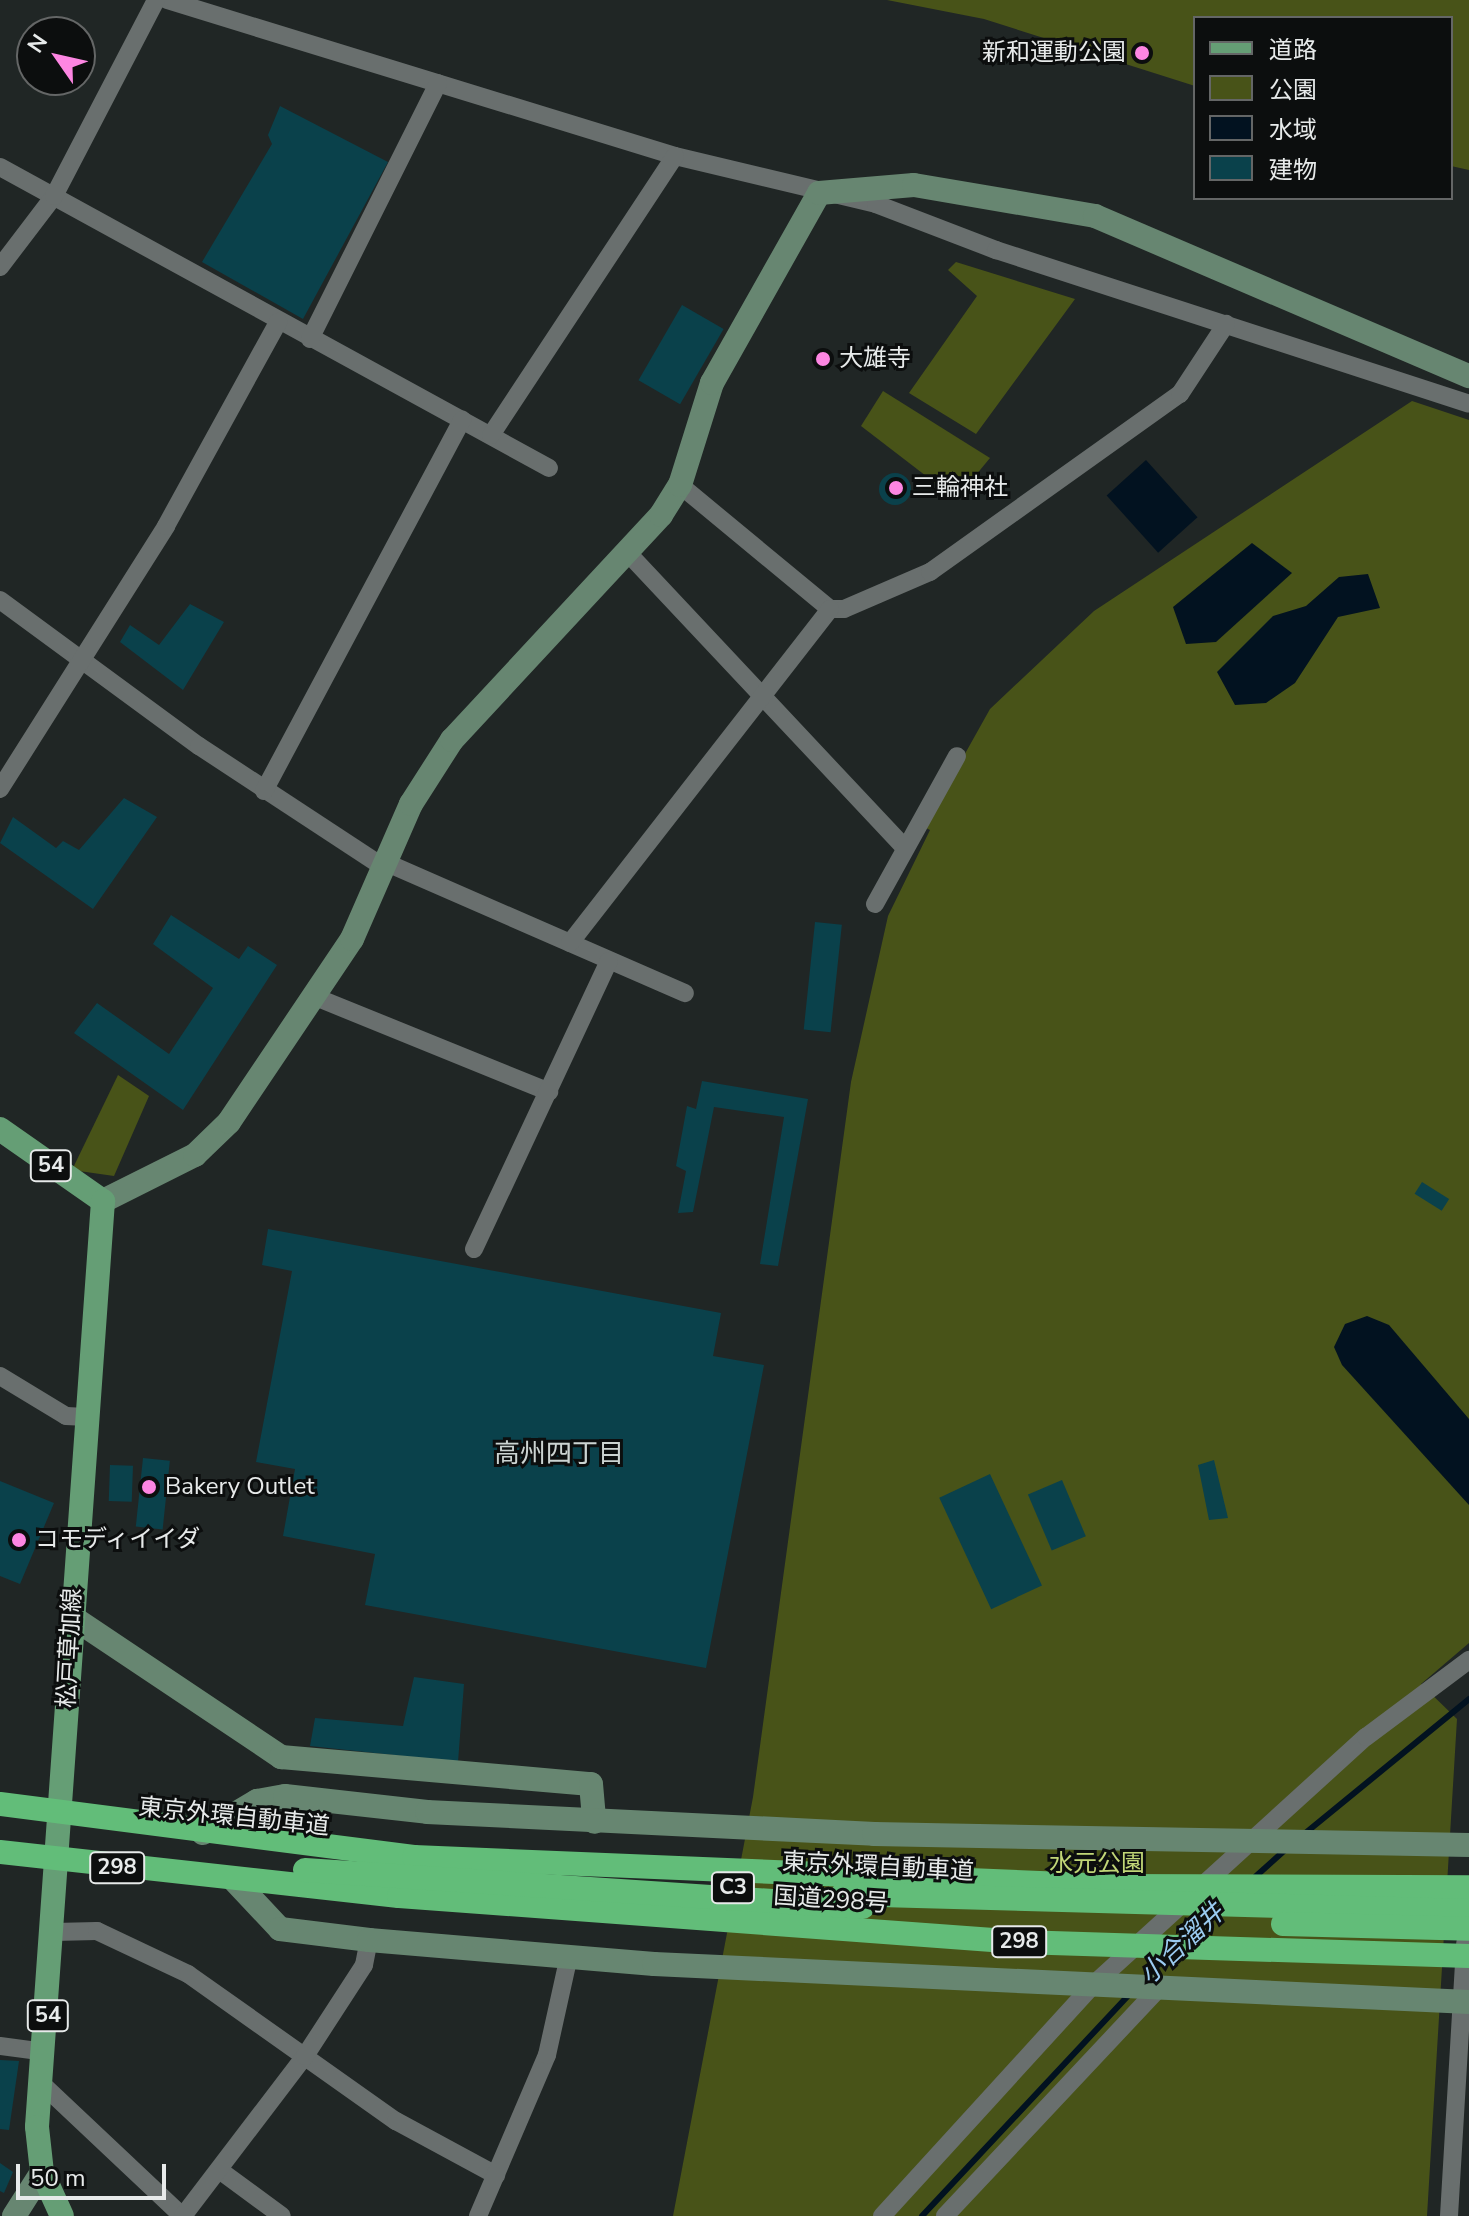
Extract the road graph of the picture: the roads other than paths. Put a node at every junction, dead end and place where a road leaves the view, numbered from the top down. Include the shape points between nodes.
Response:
1 (156, 0) edge
2 (167, 0) edge
3 (438, 83) junction
4 (675, 156) junction
5 (0, 167) edge
6 (819, 193) junction
7 (54, 196) junction
8 (0, 267) edge
9 (278, 322) junction
10 (1226, 324) junction
11 (310, 339) junction
12 (1458, 372) edge
13 (1469, 404) edge
14 (462, 420) junction
15 (491, 435) junction
16 (549, 468) dead end
17 (680, 485) junction
18 (627, 552) junction
19 (0, 600) edge
20 (830, 609) junction
21 (82, 662) junction
22 (761, 697) junction
23 (957, 756) dead end
24 (0, 789) edge
25 (264, 791) junction
26 (903, 846) junction
27 (386, 865) junction
28 (875, 904) dead end
29 (570, 943) junction
30 (609, 961) junction
31 (685, 993) dead end
32 (313, 996) junction
33 (549, 1092) junction
34 (0, 1129) edge
35 (103, 1201) junction
36 (474, 1249) dead end
37 (0, 1376) edge
38 (87, 1417) junction
39 (72, 1617) junction
40 (1467, 1668) edge
41 (0, 1804) edge
42 (61, 1812) junction
43 (0, 1820) edge
44 (594, 1822) junction
45 (203, 1833) junction
46 (0, 1838) edge
47 (1247, 1845) junction
48 (1469, 1845) edge
49 (0, 1852) edge
50 (58, 1860) junction
51 (234, 1880) junction
52 (1469, 1886) edge
53 (1469, 1911) edge
54 (1469, 1929) edge
55 (54, 1932) junction
56 (369, 1940) junction
57 (569, 1956) junction
58 (1469, 1956) edge
59 (1093, 1985) junction
60 (1154, 1990) junction
61 (1465, 2002) edge
62 (0, 2046) edge
63 (45, 2052) junction
64 (305, 2056) junction
65 (41, 2083) junction
66 (42, 2172) junction
67 (222, 2172) junction
68 (496, 2175) junction
69 (14, 2216) edge
70 (62, 2216) edge
71 (183, 2216) edge
72 (282, 2216) edge
73 (478, 2216) edge
74 (882, 2216) edge
75 (945, 2216) edge
76 (1449, 2216) edge

1 - 7 street
2 - 3 street
3 - 4 street
3 - 11 street
4 - 6 street
4 - 15 street
5 - 7 street
6 - 10 street via 876,204
6 - 12 street via 866,184 929,186 1095,216
6 - 17 street via 712,383
7 - 8 street
7 - 9 street
9 - 11 street
9 - 21 street
10 - 13 street
10 - 20 street via 1180,394 930,572
11 - 14 street
14 - 15 street
14 - 25 street
15 - 16 street
17 - 18 street
17 - 20 street
18 - 22 street
18 - 27 street via 452,740 420,787
19 - 21 street
20 - 22 street
21 - 24 street
21 - 25 street
22 - 26 street
22 - 29 street
23 - 26 street
25 - 27 street
26 - 28 street
27 - 29 street
27 - 32 street
29 - 30 street
30 - 31 street
30 - 33 street
32 - 33 street
32 - 35 street via 213,1141
33 - 36 street
34 - 35 main road, 54
35 - 38 main road, 松戸草加線 / 54
37 - 38 street via 66,1416
38 - 39 main road, 松戸草加線 / 54
39 - 42 main road, 松戸草加線 / 54
39 - 44 street via 281,1757 591,1784
40 - 47 street via 1393,1717
41 - 42 highway, 国道298号 / 298
42 - 45 highway, 国道298号 / 298
42 - 50 main road, 松戸草加線 / 54
43 - 53 highway, 東京外環自動車道 / C3 via 547,1876 775,1890
44 - 45 street via 285,1796 257,1801
44 - 47 street
45 - 52 highway, 国道298号 / 298 via 414,1857 578,1865 1112,1886
46 - 54 highway, 東京外環自動車道 / C3 via 522,1888 1061,1919
47 - 48 street
47 - 59 street
49 - 50 highway, 国道298号 / 298
50 - 51 highway, 国道298号 / 298
50 - 55 main road, 松戸草加線 / 54
51 - 56 street via 280,1929
51 - 58 highway, 国道298号 / 298 via 1020,1942
52 - 61 street
55 - 63 main road, 松戸草加線 / 54
55 - 64 street via 97,1931 188,1974
56 - 57 street
56 - 64 street via 364,1965
57 - 59 street
57 - 68 street via 547,2055
59 - 60 street
59 - 74 street
60 - 61 street
60 - 75 street
61 - 76 street
62 - 63 street
63 - 65 main road, 松戸草加線 / 54
64 - 67 street
64 - 68 street via 396,2121
65 - 66 main road, 松戸草加線 / 54
65 - 71 street
66 - 69 street
66 - 70 main road, 松戸草加線 / 54
67 - 71 street
67 - 72 street
68 - 73 street

